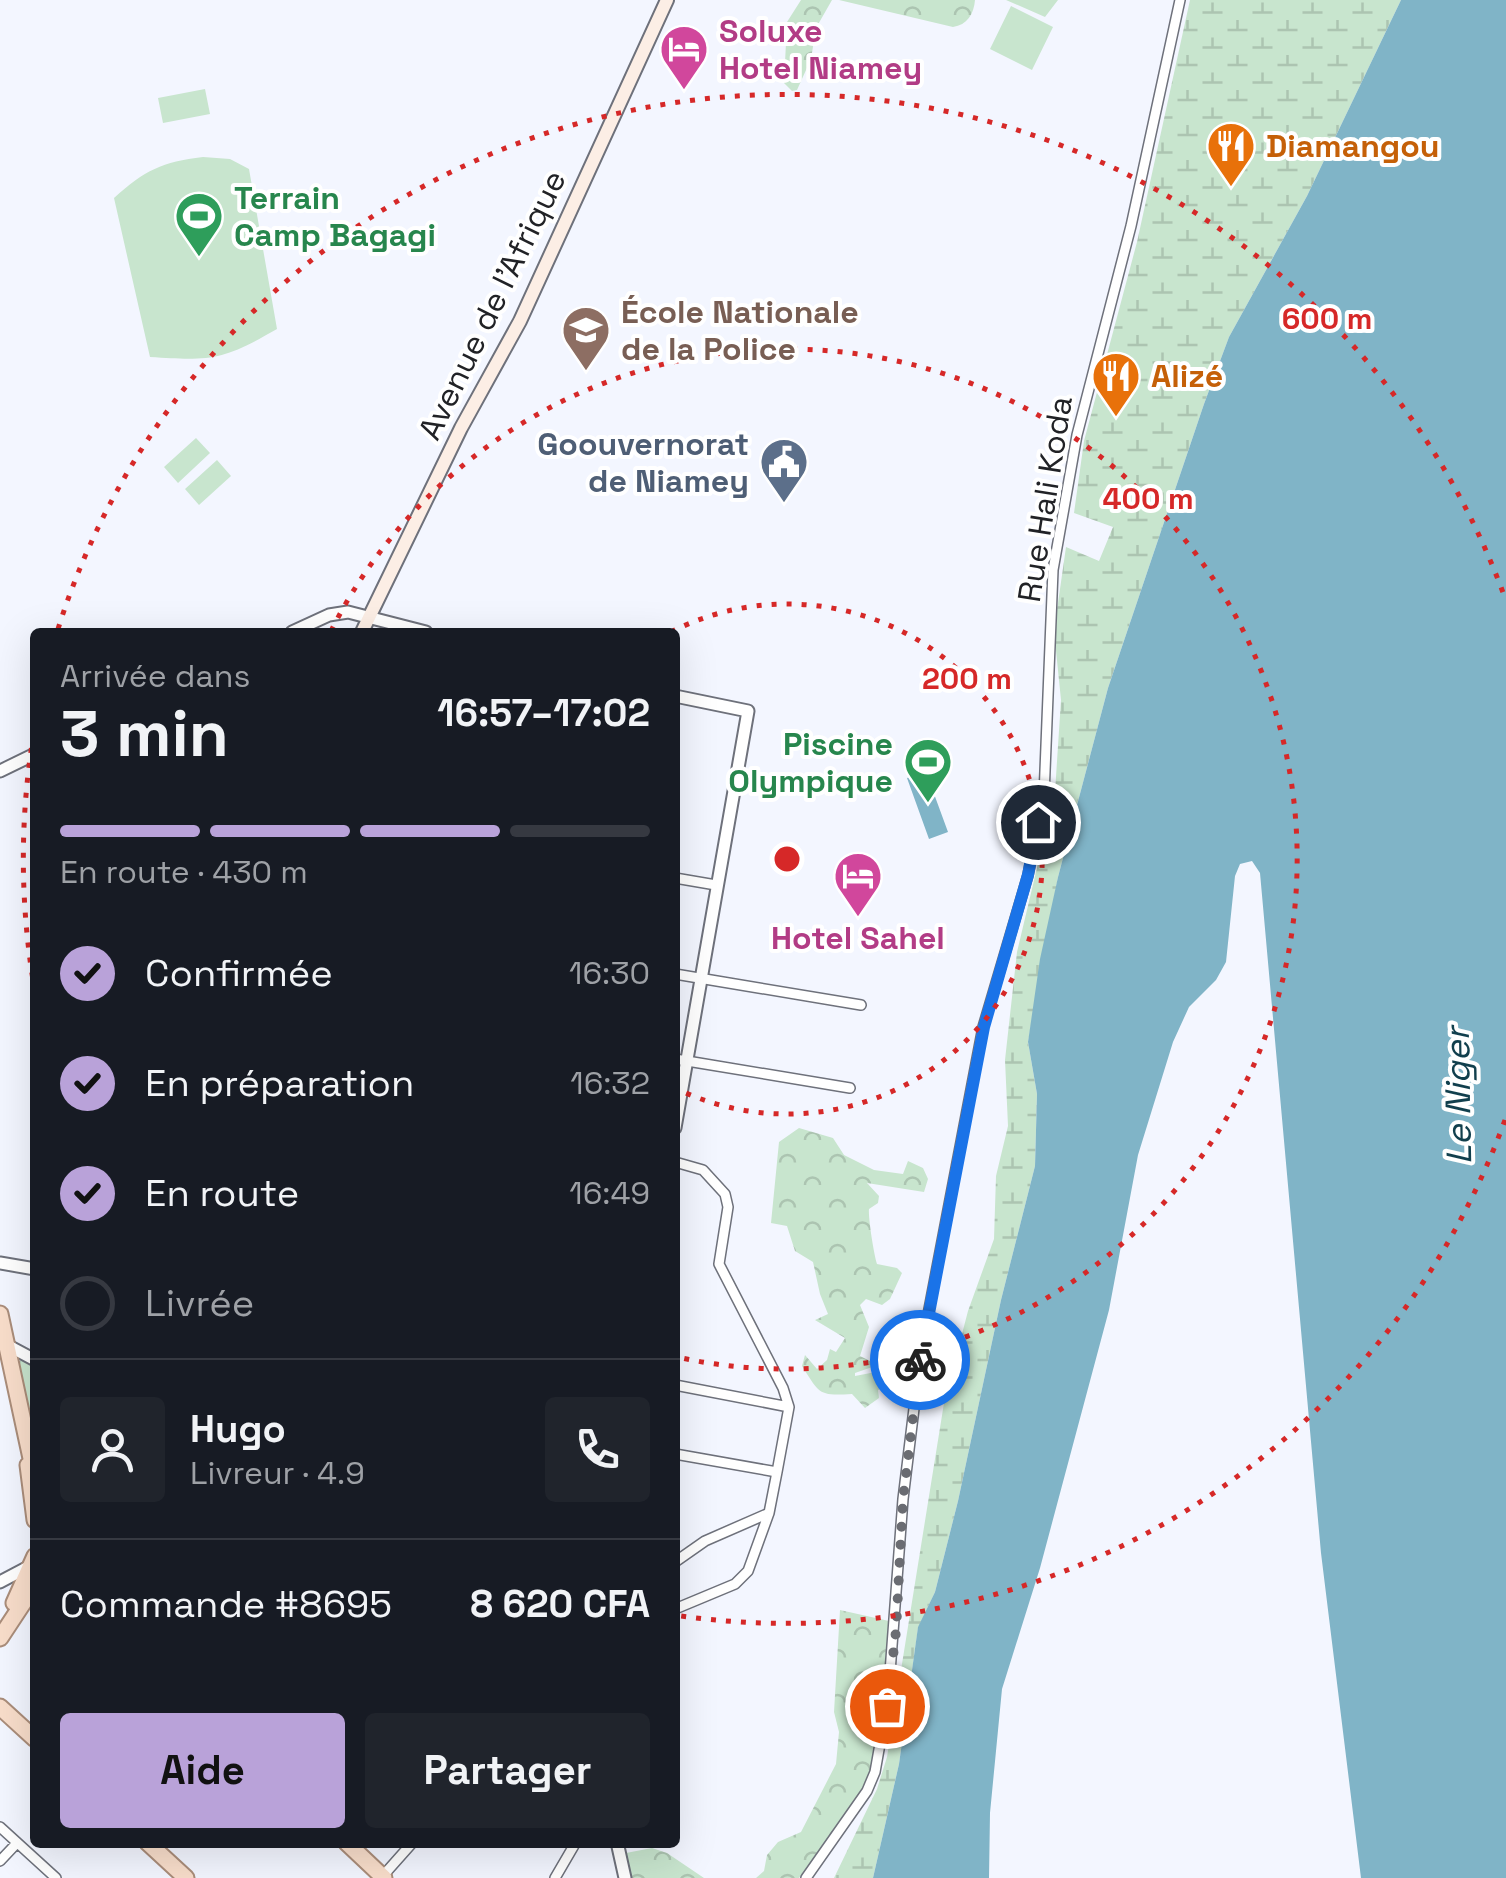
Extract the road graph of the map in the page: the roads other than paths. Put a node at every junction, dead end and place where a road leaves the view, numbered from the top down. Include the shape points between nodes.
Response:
1 (667, 0) edge
2 (1180, 0) edge
3 (367, 616) junction
4 (301, 628) edge
5 (363, 628) edge
6 (411, 628) edge
7 (680, 697) edge
8 (30, 756) edge
9 (0, 771) edge
10 (680, 879) edge
11 (716, 885) junction
12 (680, 975) edge
13 (701, 978) junction
14 (860, 1005) dead end
15 (681, 1060) edge
16 (850, 1088) dead end
17 (680, 1163) edge
18 (0, 1263) edge
19 (30, 1268) edge
20 (0, 1314) edge
21 (6, 1344) junction
22 (30, 1357) edge
23 (680, 1386) edge
24 (789, 1407) junction
25 (680, 1455) edge
26 (28, 1456) junction
27 (30, 1462) edge
28 (777, 1472) junction
29 (30, 1474) edge
30 (769, 1512) junction
31 (680, 1558) edge
32 (30, 1568) edge
33 (30, 1573) edge
34 (0, 1585) edge
35 (30, 1593) edge
36 (16, 1599) junction
37 (680, 1606) edge
38 (0, 1624) edge
39 (0, 1638) edge
40 (0, 1707) edge
41 (30, 1734) edge
42 (0, 1827) edge
43 (17, 1843) junction
44 (154, 1848) edge
45 (352, 1848) edge
46 (408, 1848) edge
47 (572, 1848) edge
48 (618, 1848) edge
49 (0, 1861) edge
50 (383, 1877) edge
51 (56, 1878) edge
52 (186, 1878) edge
53 (555, 1878) edge
54 (625, 1878) edge
55 (806, 1878) edge

1 - 3 main road, Avenue de l'Afrique via 520,321
2 - 55 street, Rue Hali Koda via 1132,226 1076,435 1053,570 1044,796 984,1027 922,1350 875,1772
3 - 4 street via 338,612
3 - 5 main road, Avenue de l'Afrique
3 - 6 street
7 - 11 street via 748,711
8 - 9 street
10 - 11 street
11 - 13 street
12 - 13 street
13 - 14 street
13 - 15 street
15 - 16 street
17 - 24 street via 703,1170 725,1194 719,1264
18 - 19 street
20 - 21 main road
21 - 22 street
21 - 26 main road
23 - 24 street
24 - 28 street
25 - 28 street
26 - 27 main road
26 - 29 main road
28 - 30 street
30 - 31 street
30 - 37 street via 742,1578
32 - 34 street
33 - 36 main road
34 - 36 street
35 - 39 main road
36 - 38 main road
40 - 41 main road
42 - 43 street
43 - 49 street
43 - 51 street
44 - 52 main road
45 - 50 main road
46 - 50 street
47 - 53 street
48 - 54 street

